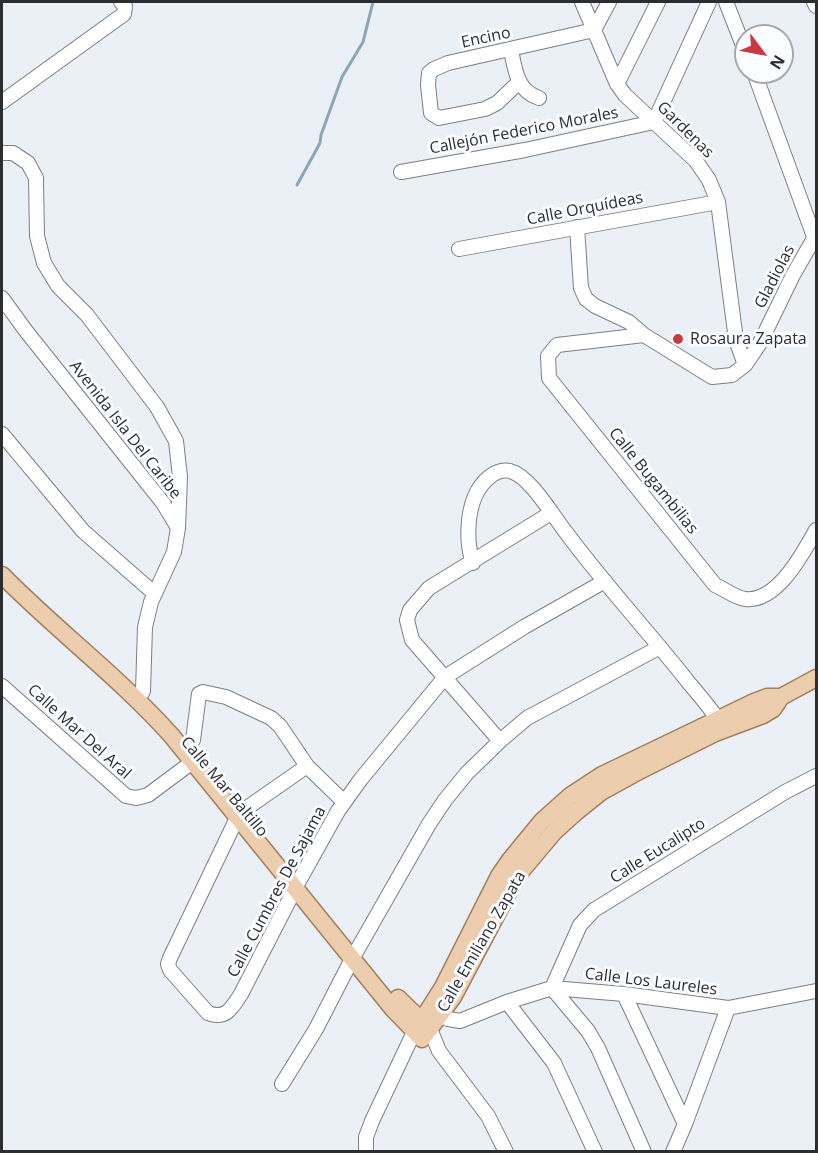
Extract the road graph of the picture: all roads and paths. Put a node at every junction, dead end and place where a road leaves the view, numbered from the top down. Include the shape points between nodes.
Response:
1 (122, 2) edge
2 (582, 2) edge
3 (609, 2) edge
4 (658, 2) edge
5 (709, 2) edge
6 (726, 2) edge
7 (814, 2) edge
8 (816, 6) edge
9 (735, 24) edge
10 (594, 30) junction
11 (511, 50) junction
12 (519, 82) junction
13 (617, 84) junction
14 (758, 84) edge
15 (539, 98) dead end
16 (2, 102) edge
17 (654, 122) junction
18 (2, 153) edge
19 (401, 172) dead end
20 (718, 202) junction
21 (578, 227) junction
22 (816, 238) edge
23 (459, 249) dead end
24 (3, 303) edge
25 (644, 335) junction
26 (745, 365) junction
27 (2, 435) edge
28 (551, 513) junction
29 (178, 528) junction
30 (816, 530) edge
31 (811, 550) edge
32 (473, 563) junction
33 (3, 569) edge
34 (605, 581) junction
35 (155, 594) junction
36 (660, 646) junction
37 (445, 677) junction
38 (816, 678) edge
39 (2, 686) edge
40 (140, 695) junction
41 (721, 724) junction
42 (500, 741) junction
43 (191, 754) junction
44 (307, 766) junction
45 (816, 776) edge
46 (344, 802) junction
47 (240, 814) junction
48 (297, 884) junction
49 (355, 954) junction
50 (552, 988) junction
51 (816, 991) edge
52 (624, 994) junction
53 (507, 1002) junction
54 (728, 1008) junction
55 (426, 1025) junction
56 (282, 1084) dead end
57 (685, 1124) junction
58 (366, 1151) edge
59 (506, 1152) edge
60 (595, 1152) edge
61 (644, 1152) edge
62 (673, 1152) edge

1 - 16 street via 124,14
2 - 10 street, Gardenas
3 - 10 street
4 - 13 street
5 - 17 street
6 - 9 street
7 - 8 street
10 - 11 street, Encino
10 - 13 street, Gardenas
11 - 12 street
11 - 12 street, Encino via 434,69 428,79 430,110 439,118 485,109
12 - 15 street via 525,91
13 - 17 street, Gardenas
14 - 22 street
17 - 19 street, Callejón Federico Morales
17 - 20 street, Gardenas via 696,161
18 - 29 street via 13,153 28,163 36,178 37,236 44,263 58,286 87,315 157,407 176,441 180,477
20 - 21 street, Calle Orquídeas
20 - 26 street, Gardenas via 736,340
21 - 23 street, Calle Orquídeas
21 - 25 street via 581,288 586,299 629,322
22 - 26 street, Gladiolas
24 - 29 street, Avenida Isla Del Caribe via 163,503
25 - 26 street via 712,377 732,375
25 - 31 street, Calle Bugambilias via 557,345 548,356 549,378 716,585 743,600 759,599 786,578
27 - 35 street via 82,531
28 - 32 street
28 - 32 street via 518,475 509,471 490,476 474,499 469,550
28 - 34 street
29 - 35 street via 174,552
30 - 31 street
32 - 37 street via 429,588 410,610 407,620 412,640
33 - 40 main road, Calle Mar Baltillo via 27,600
34 - 36 street
34 - 37 street, Calle Cumbres De Sajama
35 - 40 street via 146,627
36 - 41 street
36 - 42 street via 527,718
37 - 42 street
37 - 46 street, Calle Cumbres De Sajama
38 - 41 main road, Calle Emiliano Zapata via 781,698 764,715
39 - 43 street, Calle Mar Del Aral via 126,796 148,795
40 - 43 main road, Calle Mar Baltillo
41 - 55 main road, Calle Emiliano Zapata via 601,792 554,832 517,876 467,973
42 - 49 street via 445,800
43 - 44 street via 197,698 203,692 226,697 271,718
43 - 47 main road, Calle Mar Baltillo
44 - 46 street
44 - 47 street
45 - 50 street, Calle Eucalipto via 594,910 580,925
46 - 48 street, Calle Cumbres De Sajama
47 - 48 main road, Calle Mar Baltillo
47 - 48 street, Calle Cumbres De Sajama via 168,964 208,1013 223,1016 242,994
48 - 49 main road, Calle Mar Baltillo
49 - 55 main road, Calle Mar Baltillo
49 - 56 street
50 - 52 street, Calle Los Laureles
50 - 53 street
50 - 61 street via 598,1048
51 - 54 street, Calle Los Laureles
52 - 54 street, Calle Los Laureles
52 - 57 street
53 - 55 street via 460,1021
53 - 60 street via 554,1063
54 - 57 street
55 - 58 street via 407,1050 372,1120
55 - 59 street via 439,1051 488,1116
57 - 62 street

